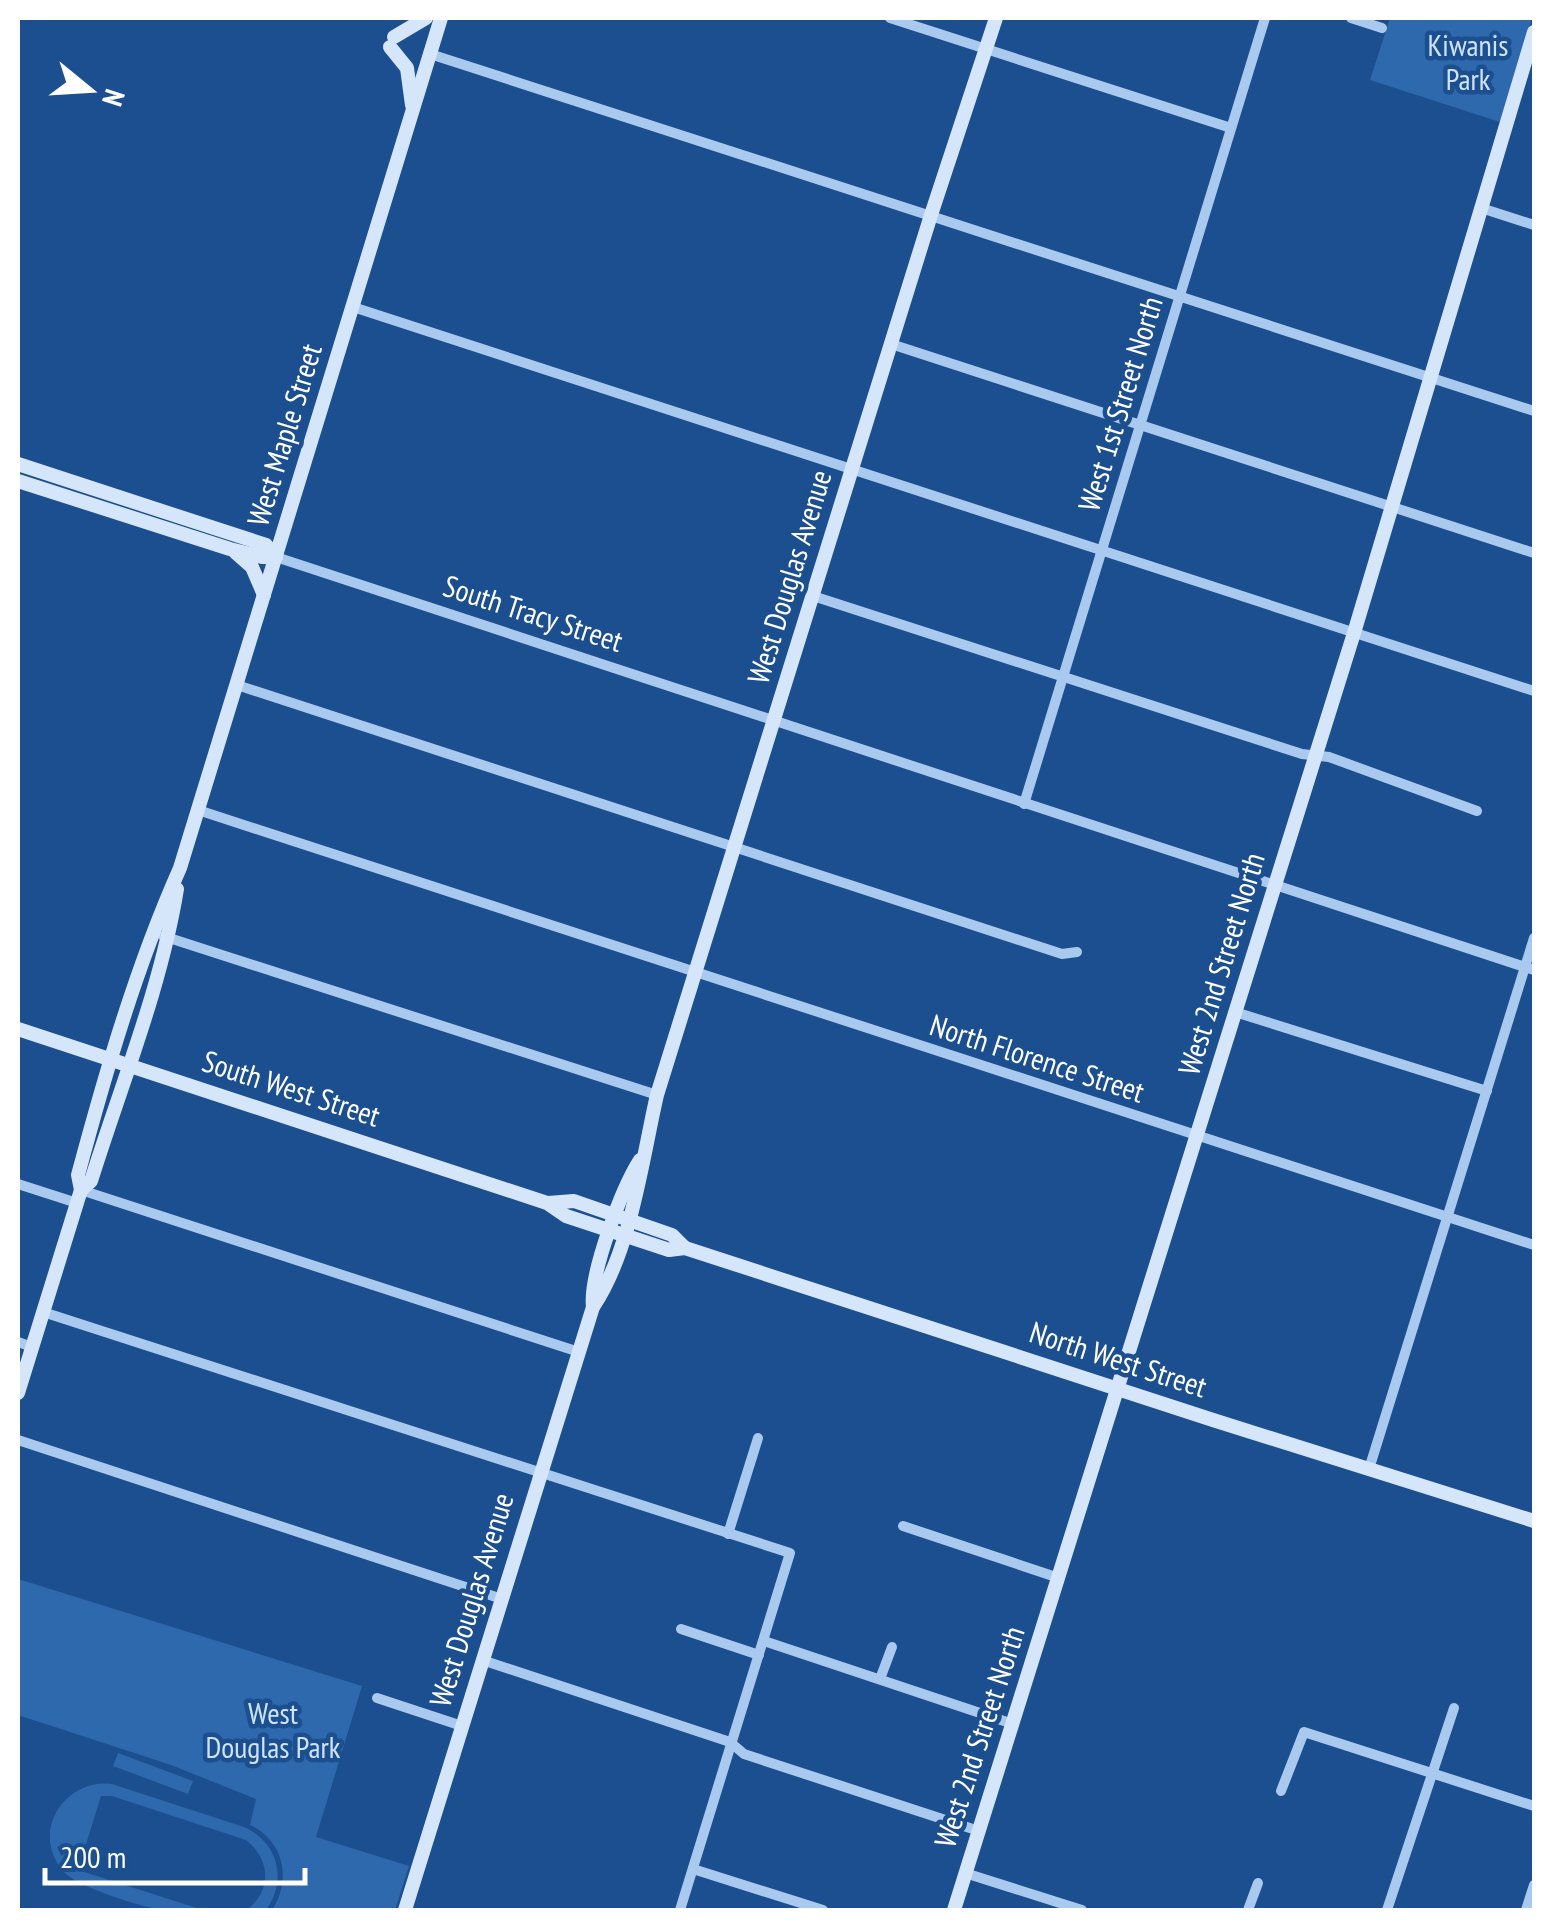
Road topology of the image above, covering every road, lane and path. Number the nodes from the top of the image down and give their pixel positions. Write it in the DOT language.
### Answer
graph roads {
  1 [pos="426,18"];
  2 [pos="441,18"];
  3 [pos="890,18"];
  4 [pos="996,18"];
  5 [pos="1265,18"];
  6 [pos="1351,18"];
  7 [pos="1382,28"];
  8 [pos="1533,39"];
  9 [pos="986,49"];
  10 [pos="430,54"];
  11 [pos="413,111"];
  12 [pos="1231,128"];
  13 [pos="1481,208"];
  14 [pos="931,215"];
  15 [pos="1534,225"];
  16 [pos="1180,296"];
  17 [pos="353,307"];
  18 [pos="891,344"];
  19 [pos="1430,378"];
  20 [pos="1534,411"];
  21 [pos="1141,425"];
  22 [pos="18,464"];
  23 [pos="852,470"];
  24 [pos="18,481"];
  25 [pos="1392,508"];
  26 [pos="230,548"];
  27 [pos="1102,552"];
  28 [pos="1534,553"];
  29 [pos="276,557"];
  30 [pos="264,595"];
  31 [pos="813,596"];
  32 [pos="1354,633"];
  33 [pos="1063,678"];
  34 [pos="236,685"];
  35 [pos="1534,691"];
  36 [pos="774,722"];
  37 [pos="1315,756"];
  38 [pos="1024,804"];
  39 [pos="198,810"];
  40 [pos="1477,811"];
  41 [pos="735,847"];
  42 [pos="1275,886"];
  43 [pos="160,935"];
  44 [pos="1534,938"];
  45 [pos="1077,952"];
  46 [pos="1530,968"];
  47 [pos="695,974"];
  48 [pos="131,994"];
  49 [pos="148,1000"];
  50 [pos="1236,1012"];
  51 [pos="18,1029"];
  52 [pos="110,1058"];
  53 [pos="128,1064"];
  54 [pos="1487,1091"];
  55 [pos="658,1095"];
  56 [pos="1196,1138"];
  57 [pos="18,1184"];
  58 [pos="79,1197"];
  59 [pos="1447,1218"];
  60 [pos="619,1225"];
  61 [pos="1534,1246"];
  62 [pos="43,1312"];
  63 [pos="25,1345"];
  64 [pos="578,1352"];
  65 [pos="1118,1389"];
  66 [pos="18,1393"];
  67 [pos="758,1438"];
  68 [pos="18,1440"];
  69 [pos="1369,1469"];
  70 [pos="540,1474"];
  71 [pos="1534,1521"];
  72 [pos="903,1526"];
  73 [pos="728,1534"];
  74 [pos="1059,1578"];
  75 [pos="502,1599"];
  76 [pos="681,1629"];
  77 [pos="764,1640"];
  78 [pos="892,1646"];
  79 [pos="760,1655"];
  80 [pos="482,1660"];
  81 [pos="880,1680"];
  82 [pos="377,1698"];
  83 [pos="1454,1708"];
  84 [pos="1013,1724"];
  85 [pos="462,1726"];
  86 [pos="732,1745"];
  87 [pos="1431,1774"];
  88 [pos="1280,1791"];
  89 [pos="1534,1806"];
  90 [pos="979,1831"];
  91 [pos="693,1869"];
  92 [pos="966,1873"];
  93 [pos="1258,1883"];
  94 [pos="1534,1885"];
  95 [pos="404,1910"];
  96 [pos="680,1910"];
  97 [pos="823,1910"];
  98 [pos="954,1910"];
  99 [pos="1082,1910"];
  100 [pos="1248,1910"];
  101 [pos="1387,1910"];
  102 [pos="1526,1910"];
  1 -- 11 [label="street"];
  2 -- 10 [label="street, West Maple Street"];
  3 -- 9 [label="street"];
  4 -- 9 [label="street, West Douglas Avenue"];
  5 -- 12 [label="street, West 1st Street North"];
  6 -- 7 [label="street"];
  8 -- 13 [label="street, West 2nd Street North"];
  9 -- 12 [label="street"];
  9 -- 14 [label="street, West Douglas Avenue"];
  10 -- 11 [label="street, West Maple Street"];
  10 -- 14 [label="street"];
  11 -- 17 [label="street, West Maple Street"];
  12 -- 16 [label="street, West 1st Street North"];
  13 -- 15 [label="street"];
  13 -- 19 [label="street, West 2nd Street North"];
  14 -- 16 [label="street"];
  14 -- 18 [label="street, West Douglas Avenue"];
  16 -- 19 [label="street"];
  16 -- 21 [label="street, West 1st Street North"];
  17 -- 23 [label="street"];
  17 -- 29 [label="street, West Maple Street"];
  18 -- 21 [label="street"];
  18 -- 23 [label="street, West Douglas Avenue"];
  19 -- 20 [label="street"];
  19 -- 25 [label="street, West 2nd Street North"];
  21 -- 25 [label="street"];
  21 -- 27 [label="street, West 1st Street North"];
  22 -- 29 [label="street, South Tracy Street"];
  23 -- 27 [label="street"];
  23 -- 31 [label="street, West Douglas Avenue"];
  24 -- 26 [label="street, South Tracy Street"];
  25 -- 28 [label="street"];
  25 -- 32 [label="street, West 2nd Street North"];
  26 -- 29 [label="street, South Tracy Street"];
  26 -- 30 [label="street"];
  27 -- 32 [label="street"];
  27 -- 33 [label="street, West 1st Street North"];
  29 -- 30 [label="street, West Maple Street"];
  29 -- 36 [label="street, South Tracy Street"];
  30 -- 34 [label="street, West Maple Street"];
  31 -- 33 [label="street"];
  31 -- 36 [label="street, West Douglas Avenue"];
  32 -- 35 [label="street"];
  32 -- 37 [label="street, West 2nd Street North"];
  33 -- 37 [label="street"];
  33 -- 38 [label="street, West 1st Street North"];
  34 -- 39 [label="street, West Maple Street"];
  34 -- 41 [label="street"];
  36 -- 38 [label="street, South Tracy Street"];
  36 -- 41 [label="street, West Douglas Avenue"];
  37 -- 40 [label="street"];
  37 -- 42 [label="street, West 2nd Street North"];
  38 -- 42 [label="street, South Tracy Street"];
  39 -- 43 [label="street, West Maple Street"];
  39 -- 47 [label="street, North Florence Street"];
  41 -- 45 [label="street"];
  41 -- 47 [label="street, West Douglas Avenue"];
  42 -- 46 [label="street, South Tracy Street"];
  42 -- 50 [label="street, West 2nd Street North"];
  43 -- 48 [label="street, West Maple Street"];
  43 -- 49 [label="street, West Maple Street"];
  43 -- 55 [label="street"];
  44 -- 46 [label="street"];
  46 -- 54 [label="street"];
  47 -- 55 [label="street, West Douglas Avenue"];
  47 -- 56 [label="street, North Florence Street"];
  48 -- 49 [label="street"];
  48 -- 52 [label="street, West Maple Street"];
  49 -- 53 [label="street, West Maple Street"];
  50 -- 54 [label="street"];
  50 -- 56 [label="street, West 2nd Street North"];
  51 -- 52 [label="street, South West Street"];
  52 -- 53 [label="street, South West Street"];
  52 -- 58 [label="street, West Maple Street"];
  53 -- 58 [label="street, West Maple Street"];
  53 -- 60 [label="street, South West Street"];
  54 -- 59 [label="street"];
  55 -- 60 [label="street, West Douglas Avenue"];
  56 -- 59 [label="street, North Florence Street"];
  56 -- 65 [label="street, West 2nd Street North"];
  57 -- 58 [label="street"];
  58 -- 62 [label="street, West Maple Street"];
  58 -- 64 [label="street"];
  59 -- 61 [label="street, North Florence Street"];
  59 -- 69 [label="street"];
  60 -- 64 [label="street, West Douglas Avenue"];
  60 -- 65 [label="street, North West Street"];
  62 -- 63 [label="street, West Maple Street"];
  62 -- 70 [label="street"];
  63 -- 66 [label="street, West Maple Street"];
  64 -- 70 [label="street, West Douglas Avenue"];
  65 -- 69 [label="street, North West Street"];
  65 -- 74 [label="street, West 2nd Street North"];
  67 -- 73 [label="street"];
  68 -- 75 [label="street"];
  69 -- 71 [label="street, North West Street"];
  70 -- 73 [label="street"];
  70 -- 75 [label="street, West Douglas Avenue"];
  72 -- 74 [label="street"];
  73 -- 77 [label="street"];
  74 -- 84 [label="street, West 2nd Street North"];
  75 -- 80 [label="street, West Douglas Avenue"];
  76 -- 79 [label="street"];
  77 -- 79 [label="street"];
  77 -- 81 [label="street"];
  78 -- 81 [label="street"];
  79 -- 86 [label="street"];
  80 -- 85 [label="street, West Douglas Avenue"];
  80 -- 86 [label="street"];
  81 -- 84 [label="street"];
  82 -- 85 [label="street"];
  83 -- 87 [label="street"];
  84 -- 90 [label="street, West 2nd Street North"];
  85 -- 95 [label="street, West Douglas Avenue"];
  86 -- 90 [label="street"];
  86 -- 91 [label="street"];
  87 -- 88 [label="street"];
  87 -- 89 [label="street"];
  87 -- 101 [label="street"];
  90 -- 92 [label="street, West 2nd Street North"];
  91 -- 96 [label="street"];
  91 -- 97 [label="street"];
  92 -- 98 [label="street, West 2nd Street North"];
  92 -- 99 [label="street"];
  93 -- 100 [label="street"];
  94 -- 102 [label="street"];
}
